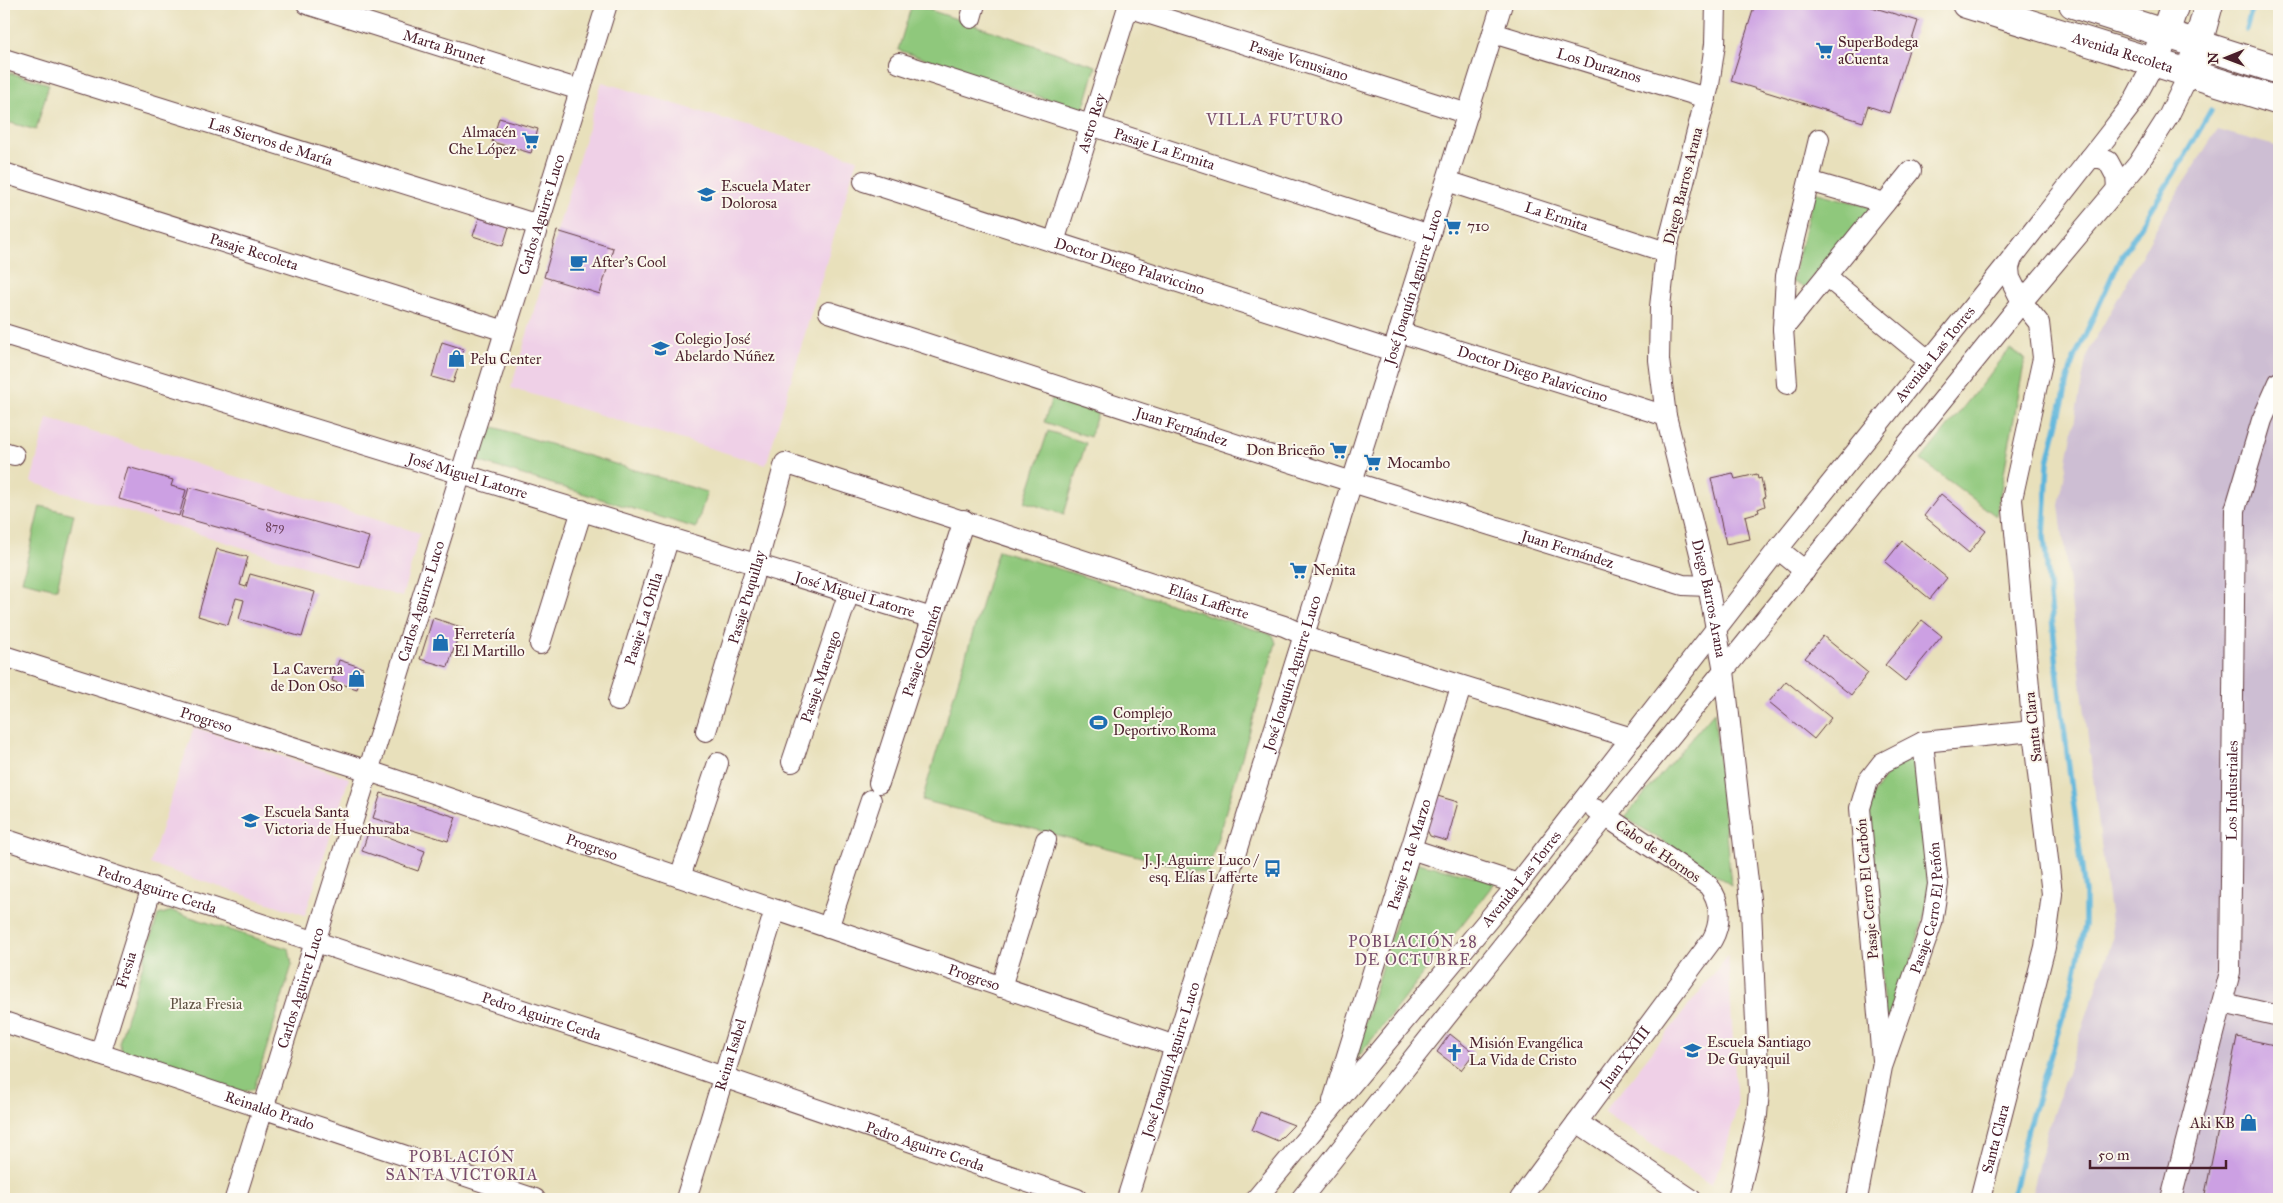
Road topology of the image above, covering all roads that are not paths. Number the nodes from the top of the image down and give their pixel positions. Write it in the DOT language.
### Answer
graph roads {
  1 [pos="307,4"];
  2 [pos="607,4"];
  3 [pos="1502,4"];
  4 [pos="1716,4"];
  5 [pos="1966,4"];
  6 [pos="2073,4"];
  7 [pos="2175,4"];
  8 [pos="2209,4"];
  9 [pos="1129,5"];
  10 [pos="1493,33"];
  11 [pos="2166,34"];
  12 [pos="2199,45"];
  13 [pos="4,59"];
  14 [pos="899,63"];
  15 [pos="2154,63"];
  16 [pos="2279,70"];
  17 [pos="2189,74"];
  18 [pos="580,90"];
  19 [pos="1706,98"];
  20 [pos="2279,101"];
  21 [pos="1468,114"];
  22 [pos="1091,125"];
  23 [pos="1819,140"];
  24 [pos="2090,158"];
  25 [pos="1911,171"];
  26 [pos="4,173"];
  27 [pos="864,181"];
  28 [pos="1447,181"];
  29 [pos="1809,181"];
  30 [pos="2117,188"];
  31 [pos="1885,203"];
  32 [pos="538,225"];
  33 [pos="1430,235"];
  34 [pos="1054,242"];
  35 [pos="1666,252"];
  36 [pos="2012,258"];
  37 [pos="1826,276"];
  38 [pos="2022,302"];
  39 [pos="829,312"];
  40 [pos="1782,330"];
  41 [pos="505,331"];
  42 [pos="1399,332"];
  43 [pos="4,334"];
  44 [pos="1393,351"];
  45 [pos="1929,361"];
  46 [pos="2279,382"];
  47 [pos="1786,384"];
  48 [pos="1666,416"];
  49 [pos="2271,422"];
  50 [pos="785,463"];
  51 [pos="461,473"];
  52 [pos="1352,482"];
  53 [pos="582,510"];
  54 [pos="964,520"];
  55 [pos="669,537"];
  56 [pos="1778,549"];
  57 [pos="758,564"];
  58 [pos="1805,571"];
  59 [pos="1708,586"];
  60 [pos="849,592"];
  61 [pos="932,618"];
  62 [pos="1716,628"];
  63 [pos="1304,635"];
  64 [pos="540,644"];
  65 [pos="4,656"];
  66 [pos="1724,672"];
  67 [pos="1461,687"];
  68 [pos="618,701"];
  69 [pos="706,731"];
  70 [pos="2033,731"];
  71 [pos="1632,738"];
  72 [pos="1923,742"];
  73 [pos="792,762"];
  74 [pos="718,763"];
  75 [pos="369,771"];
  76 [pos="1583,800"];
  77 [pos="1606,816"];
  78 [pos="4,839"];
  79 [pos="1046,840"];
  80 [pos="1411,849"];
  81 [pos="680,877"];
  82 [pos="1518,884"];
  83 [pos="152,887"];
  84 [pos="775,910"];
  85 [pos="1718,912"];
  86 [pos="828,928"];
  87 [pos="316,941"];
  88 [pos="1001,987"];
  89 [pos="2223,1003"];
  90 [pos="2279,1016"];
  91 [pos="4,1022"];
  92 [pos="1175,1046"];
  93 [pos="100,1054"];
  94 [pos="1882,1067"];
  95 [pos="724,1076"];
  96 [pos="263,1109"];
  97 [pos="1330,1110"];
  98 [pos="1577,1122"];
  99 [pos="235,1199"];
  100 [pos="535,1199"];
  101 [pos="686,1199"];
  102 [pos="1077,1199"];
  103 [pos="1127,1199"];
  104 [pos="1256,1199"];
  105 [pos="1301,1199"];
  106 [pos="1520,1199"];
  107 [pos="1692,1199"];
  108 [pos="1738,1199"];
  109 [pos="1857,1199"];
  110 [pos="1980,1199"];
  111 [pos="2171,1199"];
  1 -- 18 [label="street, Marta Brunet"];
  2 -- 18 [label="street, Carlos Aguirre Luco"];
  3 -- 10 [label="street, José Joaquín Aguirre Luco"];
  4 -- 19 [label="street, Diego Barros Arana"];
  5 -- 15 [label="main road, Avenida Recoleta"];
  6 -- 11 [label="main road"];
  7 -- 11 [label="main road, Avenida Las Torres"];
  8 -- 12 [label="main road, Avenida Las Torres"];
  9 -- 21 [label="street, Pasaje Venusiano"];
  9 -- 22 [label="street, Astro Rey"];
  10 -- 19 [label="street, Los Duraznos"];
  10 -- 21 [label="street, José Joaquín Aguirre Luco"];
  11 -- 12 [label="main road"];
  11 -- 15 [label="main road, Avenida Las Torres"];
  12 -- 16 [label="main road"];
  12 -- 17 [label="main road, Avenida Las Torres"];
  13 -- 32 [label="street, Las Siervos de María"];
  14 -- 22 [label="street, Pasaje La Ermita"];
  15 -- 17 [label="main road, Avenida Recoleta"];
  15 -- 24 [label="street, Avenida Las Torres"];
  17 -- 20 [label="main road, Avenida Recoleta"];
  17 -- 30 [label="street, Avenida Las Torres"];
  18 -- 32 [label="street, Carlos Aguirre Luco"];
  19 -- 35 [label="street, Diego Barros Arana"];
  21 -- 28 [label="street, José Joaquín Aguirre Luco"];
  22 -- 33 [label="street, Pasaje La Ermita"];
  22 -- 34 [label="street, Astro Rey"];
  23 -- 29 [label="street"];
  24 -- 30 [label="street"];
  24 -- 36 [label="street, Avenida Las Torres"];
  25 -- 31 [label="street"];
  26 -- 41 [label="street, Pasaje Recoleta"];
  27 -- 34 [label="street, Doctor Diego Palaviccino"];
  28 -- 33 [label="street, José Joaquín Aguirre Luco"];
  28 -- 35 [label="street, La Ermita"];
  29 -- 31 [label="street"];
  29 -- 40 [label="street"];
  30 -- 38 [label="street, Avenida Las Torres"];
  31 -- 37 [label="street"];
  32 -- 41 [label="street, Carlos Aguirre Luco"];
  33 -- 42 [label="street, José Joaquín Aguirre Luco"];
  34 -- 44 [label="street, Doctor Diego Palaviccino"];
  35 -- 48 [label="street, Diego Barros Arana"];
  36 -- 38 [label="street, Santa Clara"];
  36 -- 45 [label="street, Avenida Las Torres"];
  37 -- 40 [label="street"];
  37 -- 45 [label="street"];
  38 -- 58 [label="street, Avenida Las Torres"];
  38 -- 70 [label="street, Santa Clara"];
  39 -- 52 [label="street, Juan Fernández"];
  40 -- 47 [label="street"];
  41 -- 51 [label="street, Carlos Aguirre Luco"];
  42 -- 44 [label="street, José Joaquín Aguirre Luco"];
  42 -- 48 [label="street, Doctor Diego Palaviccino"];
  43 -- 51 [label="street, José Miguel Latorre"];
  44 -- 52 [label="street, José Joaquín Aguirre Luco"];
  45 -- 56 [label="street, Avenida Las Torres"];
  46 -- 49 [label="street, Los Industriales"];
  48 -- 59 [label="street, Diego Barros Arana"];
  49 -- 89 [label="street, Los Industriales"];
  50 -- 54 [label="street, Elías Lafferte"];
  50 -- 57 [label="street, Pasaje Puquillay"];
  51 -- 53 [label="street, José Miguel Latorre"];
  51 -- 75 [label="street, Carlos Aguirre Luco"];
  52 -- 59 [label="street, Juan Fernández"];
  52 -- 63 [label="street, José Joaquín Aguirre Luco"];
  53 -- 55 [label="street, José Miguel Latorre"];
  53 -- 64 [label="street"];
  54 -- 61 [label="street, Pasaje Quelmén"];
  54 -- 63 [label="street, Elías Lafferte"];
  55 -- 57 [label="street, José Miguel Latorre"];
  55 -- 68 [label="street, Pasaje La Orilla"];
  56 -- 58 [label="street"];
  56 -- 62 [label="street, Avenida Las Torres"];
  57 -- 60 [label="street, José Miguel Latorre"];
  57 -- 69 [label="street, Pasaje Puquillay"];
  58 -- 66 [label="street, Avenida Las Torres"];
  59 -- 62 [label="street, Diego Barros Arana"];
  60 -- 61 [label="street, José Miguel Latorre"];
  60 -- 73 [label="street, Pasaje Marengo"];
  61 -- 86 [label="street, Pasaje Quelmén"];
  62 -- 66 [label="street, Diego Barros Arana"];
  62 -- 71 [label="street, Avenida Las Torres"];
  63 -- 67 [label="street, Elías Lafferte"];
  63 -- 92 [label="street, José Joaquín Aguirre Luco"];
  65 -- 75 [label="street, Progreso"];
  66 -- 77 [label="street, Avenida Las Torres"];
  66 -- 108 [label="street, Diego Barros Arana"];
  67 -- 71 [label="street, Elías Lafferte"];
  67 -- 80 [label="street, Pasaje 12 de Marzo"];
  70 -- 72 [label="street"];
  70 -- 110 [label="street, Santa Clara"];
  71 -- 76 [label="street, Avenida Las Torres"];
  72 -- 94 [label="street, Pasaje Cerro El Peñón"];
  72 -- 94 [label="street, Pasaje Cerro El Carbón"];
  74 -- 81 [label="street"];
  75 -- 81 [label="street, Progreso"];
  75 -- 87 [label="street, Carlos Aguirre Luco"];
  76 -- 77 [label="street, Cabo de Hornos"];
  76 -- 82 [label="street, Avenida Las Torres"];
  77 -- 85 [label="street, Cabo de Hornos"];
  77 -- 105 [label="street, Avenida Las Torres"];
  78 -- 83 [label="street, Pedro Aguirre Cerda"];
  79 -- 88 [label="street"];
  80 -- 82 [label="street"];
  80 -- 97 [label="street, Pasaje 12 de Marzo"];
  81 -- 84 [label="street, Progreso"];
  82 -- 97 [label="street, Avenida Las Torres"];
  83 -- 87 [label="street, Pedro Aguirre Cerda"];
  83 -- 93 [label="street, Fresia"];
  84 -- 86 [label="street, Progreso"];
  84 -- 95 [label="street, Reina Isabel"];
  85 -- 98 [label="street, Juan XXIII"];
  86 -- 88 [label="street, Progreso"];
  87 -- 95 [label="street, Pedro Aguirre Cerda"];
  87 -- 96 [label="street, Carlos Aguirre Luco"];
  88 -- 92 [label="street, Progreso"];
  89 -- 90 [label="street"];
  89 -- 111 [label="street, Los Industriales"];
  91 -- 93 [label="street, Reinaldo Prado"];
  92 -- 103 [label="street, José Joaquín Aguirre Luco"];
  93 -- 96 [label="street, Reinaldo Prado"];
  94 -- 109 [label="street"];
  95 -- 101 [label="street, Reina Isabel"];
  95 -- 102 [label="street, Pedro Aguirre Cerda"];
  96 -- 99 [label="street, Carlos Aguirre Luco"];
  96 -- 100 [label="street, Reinaldo Prado"];
  97 -- 104 [label="street, Avenida Las Torres"];
  98 -- 106 [label="street, Juan XXIII"];
  98 -- 107 [label="street"];
}
